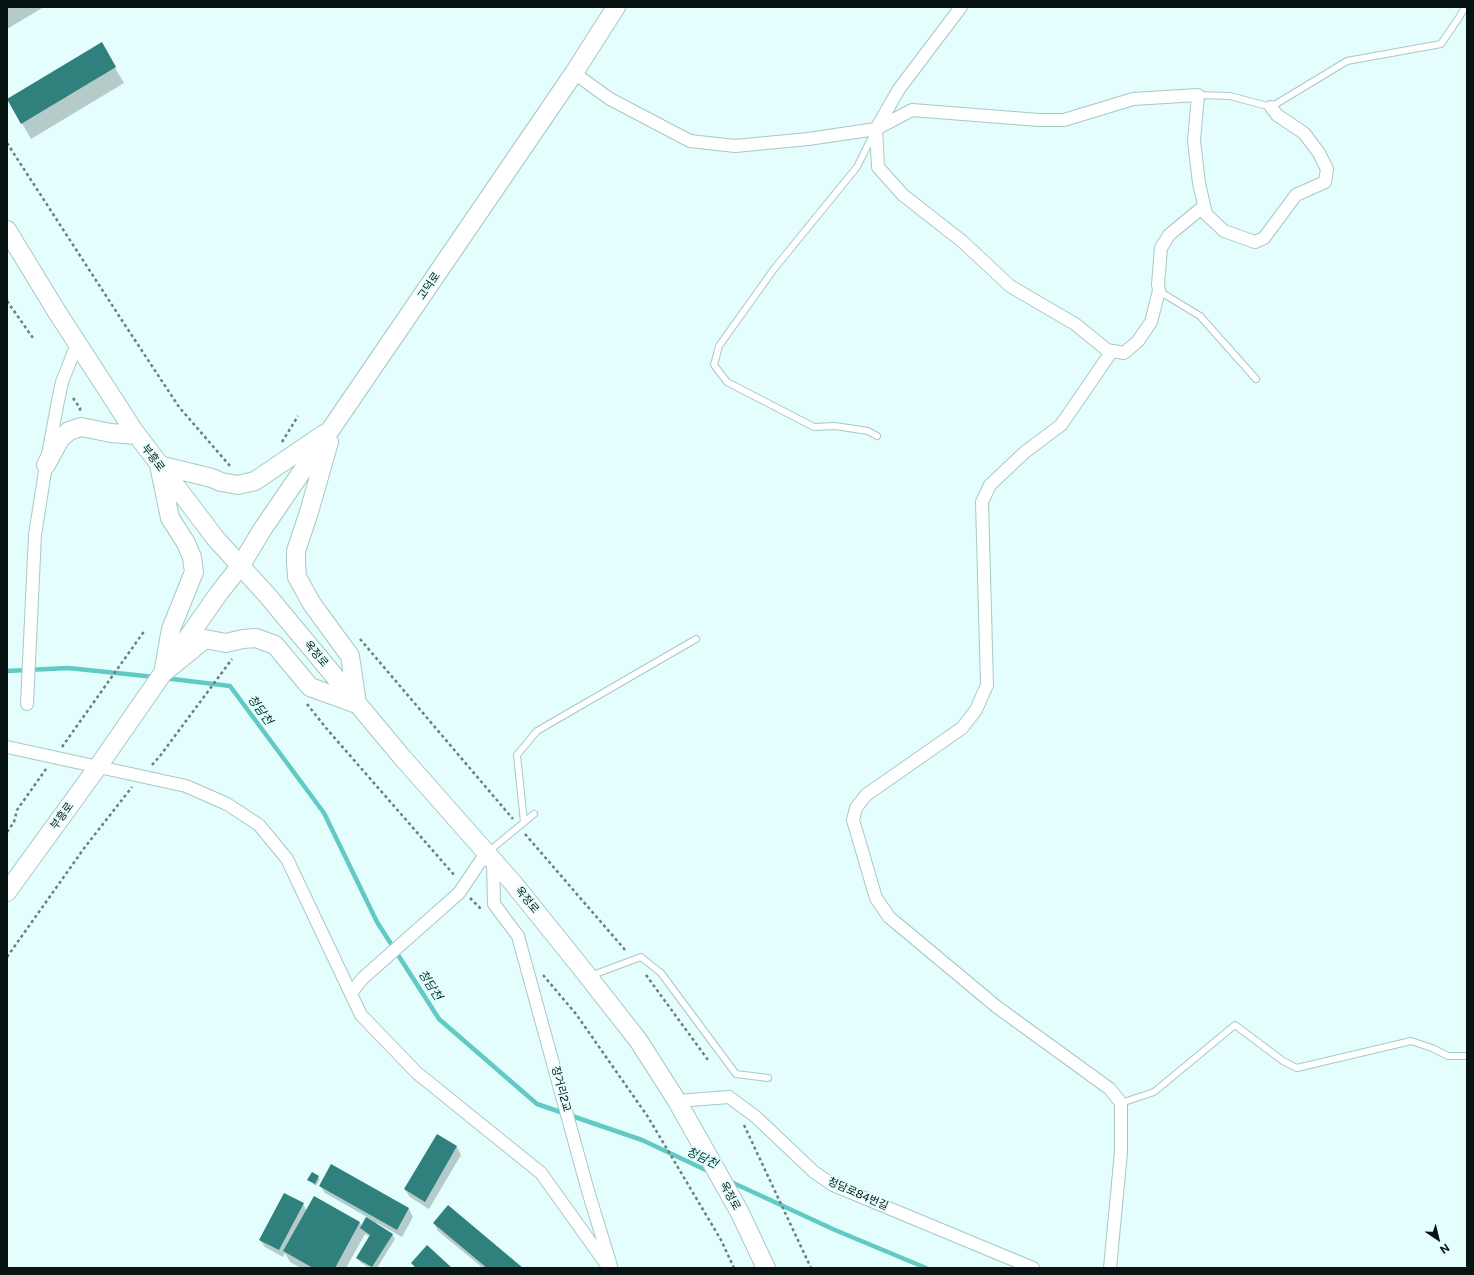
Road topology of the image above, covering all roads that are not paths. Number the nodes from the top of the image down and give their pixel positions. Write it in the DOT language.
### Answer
graph roads {
  1 [pos="616,7"];
  2 [pos="961,7"];
  3 [pos="1465,7"];
  4 [pos="574,73"];
  5 [pos="1198,94"];
  6 [pos="1271,107"];
  7 [pos="876,129"];
  8 [pos="1204,206"];
  9 [pos="7,230"];
  10 [pos="1160,291"];
  11 [pos="77,344"];
  12 [pos="1112,351"];
  13 [pos="1256,378"];
  14 [pos="333,428"];
  15 [pos="136,435"];
  16 [pos="877,436"];
  17 [pos="46,465"];
  18 [pos="159,465"];
  19 [pos="240,565"];
  20 [pos="696,639"];
  21 [pos="163,673"];
  22 [pos="27,704"];
  23 [pos="357,704"];
  24 [pos="7,747"];
  25 [pos="97,768"];
  26 [pos="534,814"];
  27 [pos="522,824"];
  28 [pos="490,857"];
  29 [pos="7,892"];
  30 [pos="588,977"];
  31 [pos="351,993"];
  32 [pos="1467,1056"];
  33 [pos="768,1078"];
  34 [pos="677,1101"];
  35 [pos="1121,1103"];
  36 [pos="610,1268"];
  37 [pos="766,1268"];
  38 [pos="1033,1268"];
  39 [pos="1110,1268"];
  1 -- 4 [label="main road, 고덕로"];
  2 -- 7 [label="street"];
  3 -- 6 [label="lane"];
  4 -- 7 [label="street"];
  4 -- 14 [label="main road, 고덕로"];
  5 -- 6 [label="lane"];
  5 -- 7 [label="street"];
  5 -- 8 [label="street"];
  6 -- 8 [label="street"];
  7 -- 12 [label="street"];
  7 -- 16 [label="lane"];
  8 -- 10 [label="street"];
  9 -- 11 [label="main road, 부흥로"];
  10 -- 12 [label="street"];
  10 -- 13 [label="lane"];
  11 -- 15 [label="main road, 부흥로"];
  11 -- 17 [label="street"];
  12 -- 35 [label="street"];
  14 -- 18 [label="main road"];
  14 -- 19 [label="main road, 고덕로"];
  14 -- 23 [label="main road"];
  15 -- 17 [label="main road"];
  15 -- 18 [label="main road, 부흥로"];
  17 -- 22 [label="street"];
  18 -- 19 [label="main road, 부흥로"];
  18 -- 21 [label="main road"];
  19 -- 21 [label="main road"];
  19 -- 23 [label="main road, 옥정로"];
  20 -- 27 [label="lane"];
  21 -- 23 [label="main road"];
  21 -- 25 [label="main road, 부흥로"];
  23 -- 28 [label="main road, 옥정로"];
  24 -- 25 [label="street"];
  25 -- 29 [label="main road, 부흥로"];
  25 -- 31 [label="street"];
  26 -- 27 [label="lane"];
  27 -- 28 [label="lane"];
  28 -- 30 [label="main road, 옥정로"];
  28 -- 31 [label="street"];
  28 -- 36 [label="street, 장거리2교"];
  30 -- 33 [label="lane"];
  30 -- 34 [label="main road, 옥정로"];
  31 -- 36 [label="street"];
  32 -- 35 [label="lane"];
  34 -- 37 [label="main road, 옥정로"];
  34 -- 38 [label="street, 청담로84번길"];
  35 -- 39 [label="street"];
}
